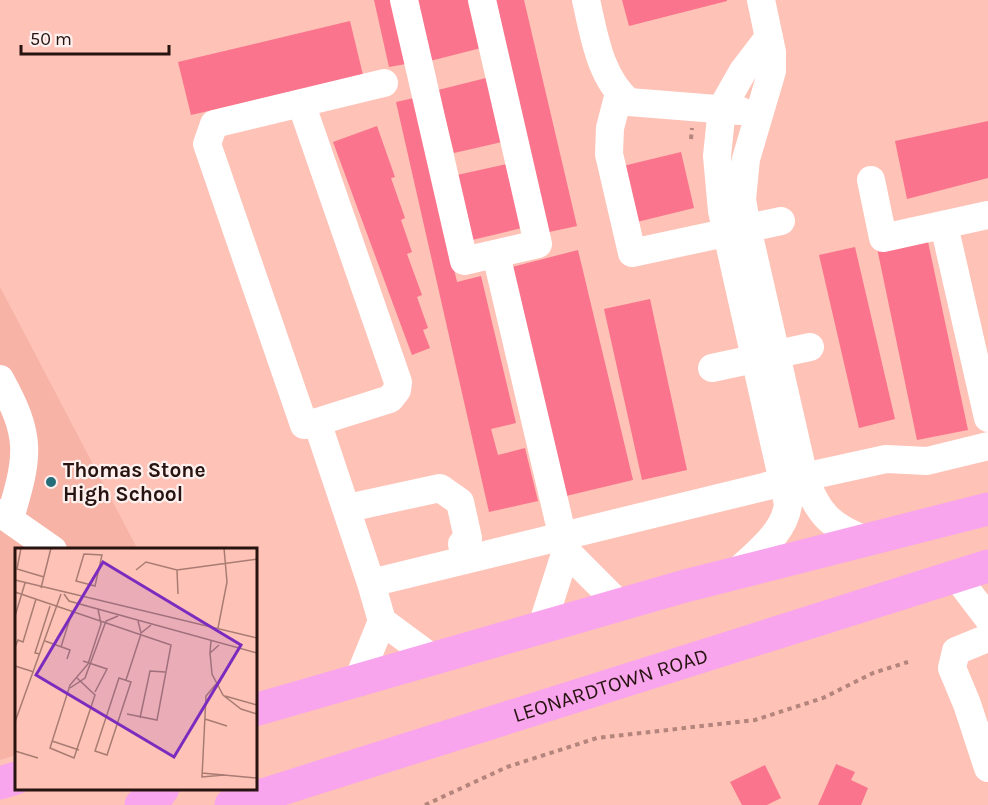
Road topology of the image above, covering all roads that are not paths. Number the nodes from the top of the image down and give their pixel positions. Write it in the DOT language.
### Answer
graph roads {
  1 [pos="404,0"];
  2 [pos="482,0"];
  3 [pos="586,0"];
  4 [pos="761,0"];
  5 [pos="769,37"];
  6 [pos="384,83"];
  7 [pos="618,93"];
  8 [pos="301,103"];
  9 [pos="722,108"];
  10 [pos="759,114"];
  11 [pos="871,180"];
  12 [pos="988,215"];
  13 [pos="781,221"];
  14 [pos="944,225"];
  15 [pos="737,231"];
  16 [pos="496,254"];
  17 [pos="810,347"];
  18 [pos="766,357"];
  19 [pos="712,368"];
  20 [pos="0,379"];
  21 [pos="988,418"];
  22 [pos="317,422"];
  23 [pos="988,446"];
  24 [pos="793,479"];
  25 [pos="348,508"];
  26 [pos="988,509"];
  27 [pos="5,515"];
  28 [pos="866,540"];
  29 [pos="564,543"];
  30 [pos="50,548"];
  31 [pos="464,552"];
  32 [pos="988,566"];
  33 [pos="736,573"];
  34 [pos="956,576"];
  35 [pos="371,583"];
  36 [pos="619,604"];
  37 [pos="988,618"];
  38 [pos="382,621"];
  39 [pos="542,626"];
  40 [pos="988,638"];
  41 [pos="432,658"];
  42 [pos="347,683"];
  43 [pos="256,710"];
  44 [pos="256,729"];
  45 [pos="15,765"];
  46 [pos="988,768"];
  47 [pos="0,770"];
  48 [pos="15,778"];
  49 [pos="0,783"];
  50 [pos="162,790"];
  51 [pos="185,790"];
  52 [pos="238,804"];
  53 [pos="141,805"];
  54 [pos="181,805"];
  1 -- 16 [label="lane"];
  2 -- 16 [label="lane"];
  3 -- 7 [label="lane"];
  4 -- 5 [label="lane"];
  5 -- 9 [label="lane"];
  5 -- 10 [label="lane"];
  6 -- 8 [label="lane"];
  7 -- 9 [label="lane"];
  7 -- 15 [label="lane"];
  8 -- 22 [label="lane"];
  8 -- 22 [label="lane"];
  9 -- 10 [label="lane"];
  9 -- 15 [label="lane"];
  10 -- 15 [label="lane"];
  11 -- 14 [label="lane"];
  12 -- 14 [label="lane"];
  13 -- 15 [label="lane"];
  14 -- 21 [label="lane"];
  15 -- 18 [label="lane"];
  16 -- 29 [label="lane"];
  17 -- 18 [label="lane"];
  18 -- 19 [label="lane"];
  18 -- 24 [label="lane"];
  20 -- 27 [label="lane"];
  22 -- 25 [label="lane"];
  23 -- 24 [label="lane"];
  24 -- 28 [label="lane"];
  24 -- 29 [label="lane"];
  24 -- 33 [label="lane"];
  25 -- 31 [label="lane"];
  25 -- 35 [label="lane"];
  26 -- 28 [label="highway"];
  27 -- 30 [label="lane"];
  28 -- 33 [label="highway"];
  29 -- 31 [label="lane"];
  29 -- 36 [label="lane"];
  29 -- 39 [label="lane"];
  31 -- 35 [label="lane"];
  32 -- 34 [label="highway, LEONARDTOWN ROAD"];
  33 -- 36 [label="highway"];
  34 -- 37 [label="lane"];
  34 -- 52 [label="highway, LEONARDTOWN ROAD"];
  35 -- 38 [label="lane"];
  36 -- 39 [label="highway"];
  38 -- 41 [label="lane"];
  38 -- 42 [label="lane"];
  39 -- 41 [label="highway"];
  40 -- 46 [label="lane"];
  41 -- 42 [label="highway"];
  42 -- 43 [label="highway"];
  42 -- 44 [label="highway"];
  45 -- 47 [label="lane"];
  48 -- 49 [label="highway"];
  50 -- 53 [label="highway"];
  51 -- 54 [label="highway"];
}
